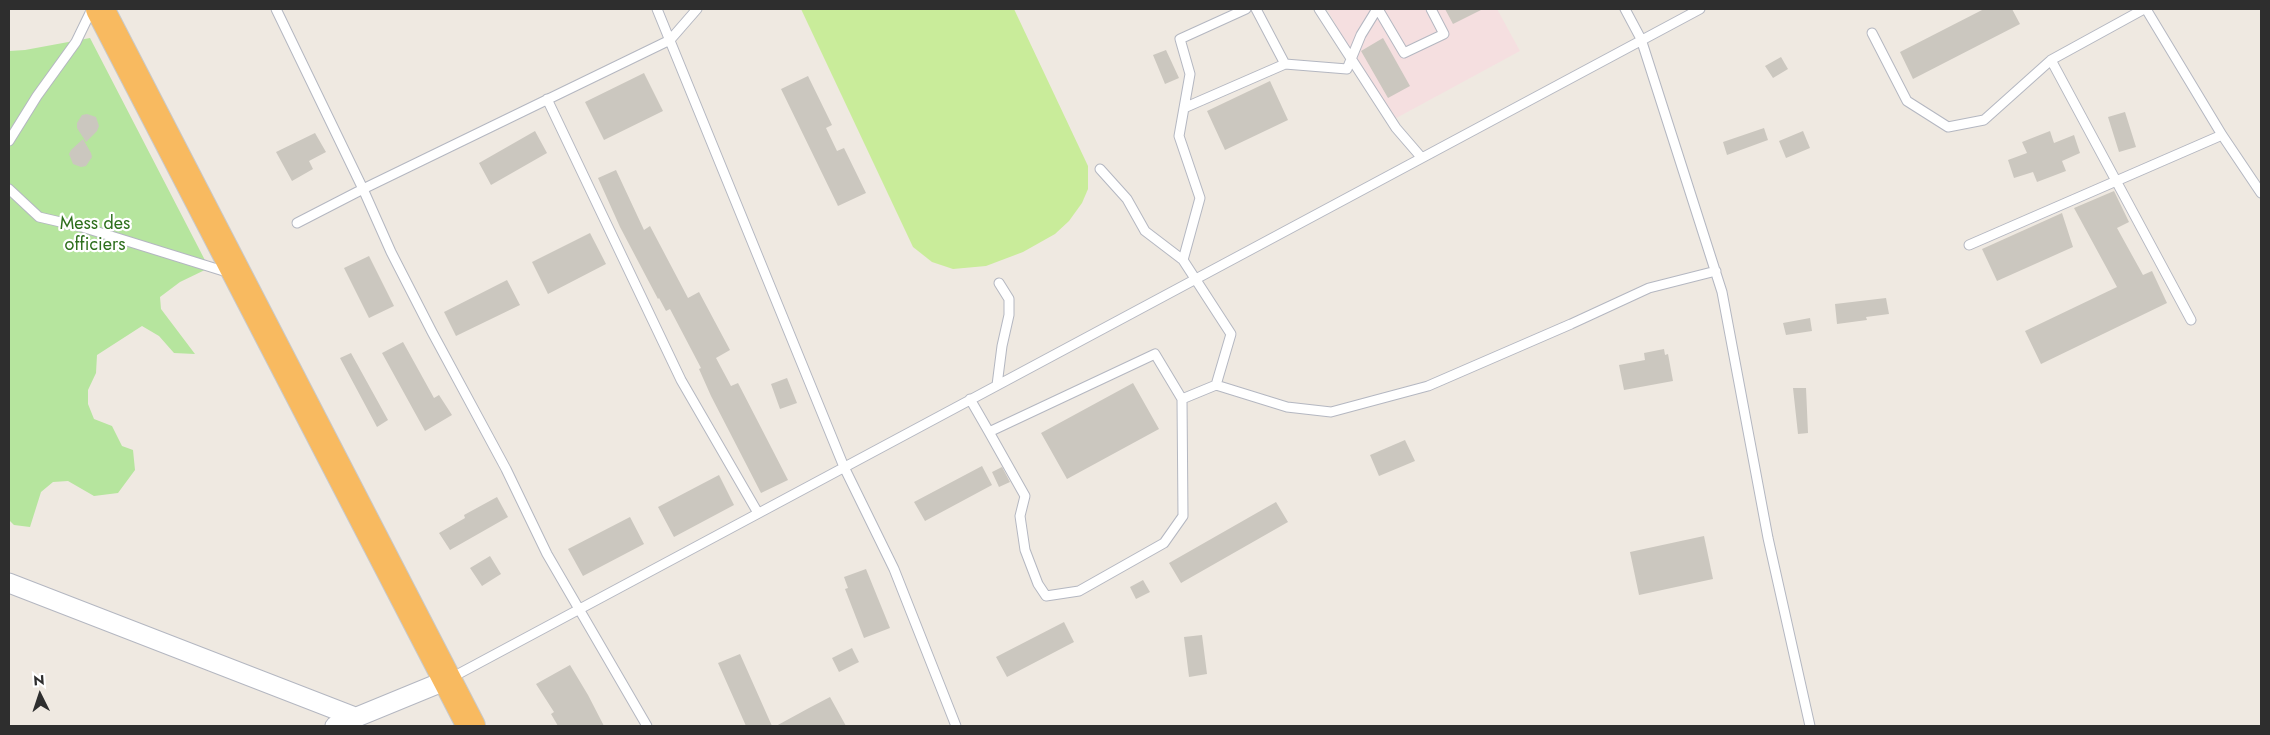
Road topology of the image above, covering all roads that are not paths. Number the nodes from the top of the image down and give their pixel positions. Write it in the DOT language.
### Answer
graph roads {
  1 [pos="92,9"];
  2 [pos="100,9"];
  3 [pos="276,9"];
  4 [pos="656,9"];
  5 [pos="697,9"];
  6 [pos="1246,9"];
  7 [pos="1256,9"];
  8 [pos="1319,9"];
  9 [pos="1378,9"];
  10 [pos="1431,9"];
  11 [pos="1625,9"];
  12 [pos="1700,9"];
  13 [pos="2145,9"];
  14 [pos="1872,33"];
  15 [pos="1641,39"];
  16 [pos="670,40"];
  17 [pos="1351,60"];
  18 [pos="2051,60"];
  19 [pos="1285,64"];
  20 [pos="547,99"];
  21 [pos="1184,108"];
  22 [pos="2222,135"];
  23 [pos="9,141"];
  24 [pos="1421,157"];
  25 [pos="1100,169"];
  26 [pos="2117,181"];
  27 [pos="9,189"];
  28 [pos="363,189"];
  29 [pos="2261,193"];
  30 [pos="298,223"];
  31 [pos="1970,245"];
  32 [pos="1183,260"];
  33 [pos="1716,271"];
  34 [pos="238,276"];
  35 [pos="1195,278"];
  36 [pos="999,283"];
  37 [pos="2191,320"];
  38 [pos="997,385"];
  39 [pos="1216,385"];
  40 [pos="970,399"];
  41 [pos="1182,399"];
  42 [pos="989,432"];
  43 [pos="844,467"];
  44 [pos="758,513"];
  45 [pos="9,583"];
  46 [pos="580,609"];
  47 [pos="447,680"];
  48 [pos="354,717"];
  49 [pos="335,726"];
  50 [pos="471,726"];
  51 [pos="647,726"];
  52 [pos="956,726"];
  53 [pos="1810,726"];
  1 -- 23 [label="lane"];
  2 -- 34 [label="highway"];
  3 -- 28 [label="lane"];
  4 -- 16 [label="lane"];
  5 -- 16 [label="lane"];
  6 -- 21 [label="lane"];
  7 -- 19 [label="lane"];
  8 -- 17 [label="lane"];
  9 -- 10 [label="lane"];
  9 -- 17 [label="lane"];
  11 -- 15 [label="lane"];
  12 -- 15 [label="lane"];
  13 -- 18 [label="lane"];
  13 -- 22 [label="lane"];
  14 -- 18 [label="lane"];
  15 -- 24 [label="lane"];
  15 -- 33 [label="lane"];
  16 -- 20 [label="lane"];
  16 -- 43 [label="lane"];
  17 -- 19 [label="lane"];
  17 -- 24 [label="lane"];
  18 -- 26 [label="lane"];
  19 -- 21 [label="lane"];
  20 -- 28 [label="lane"];
  20 -- 44 [label="lane"];
  21 -- 32 [label="lane"];
  22 -- 26 [label="lane"];
  22 -- 29 [label="lane"];
  24 -- 35 [label="lane"];
  25 -- 32 [label="lane"];
  26 -- 31 [label="lane"];
  26 -- 37 [label="lane"];
  27 -- 34 [label="lane"];
  28 -- 30 [label="lane"];
  28 -- 46 [label="lane"];
  32 -- 35 [label="lane"];
  33 -- 39 [label="lane"];
  33 -- 53 [label="lane"];
  34 -- 47 [label="highway"];
  35 -- 38 [label="lane"];
  35 -- 39 [label="lane"];
  36 -- 38 [label="lane"];
  38 -- 40 [label="lane"];
  39 -- 41 [label="lane"];
  40 -- 42 [label="lane"];
  40 -- 43 [label="lane"];
  41 -- 42 [label="lane"];
  41 -- 42 [label="lane"];
  43 -- 44 [label="lane"];
  43 -- 52 [label="lane"];
  44 -- 46 [label="lane"];
  45 -- 48 [label="street"];
  46 -- 47 [label="lane"];
  46 -- 51 [label="lane"];
  47 -- 48 [label="street"];
  47 -- 50 [label="highway"];
  48 -- 49 [label="street"];
}
